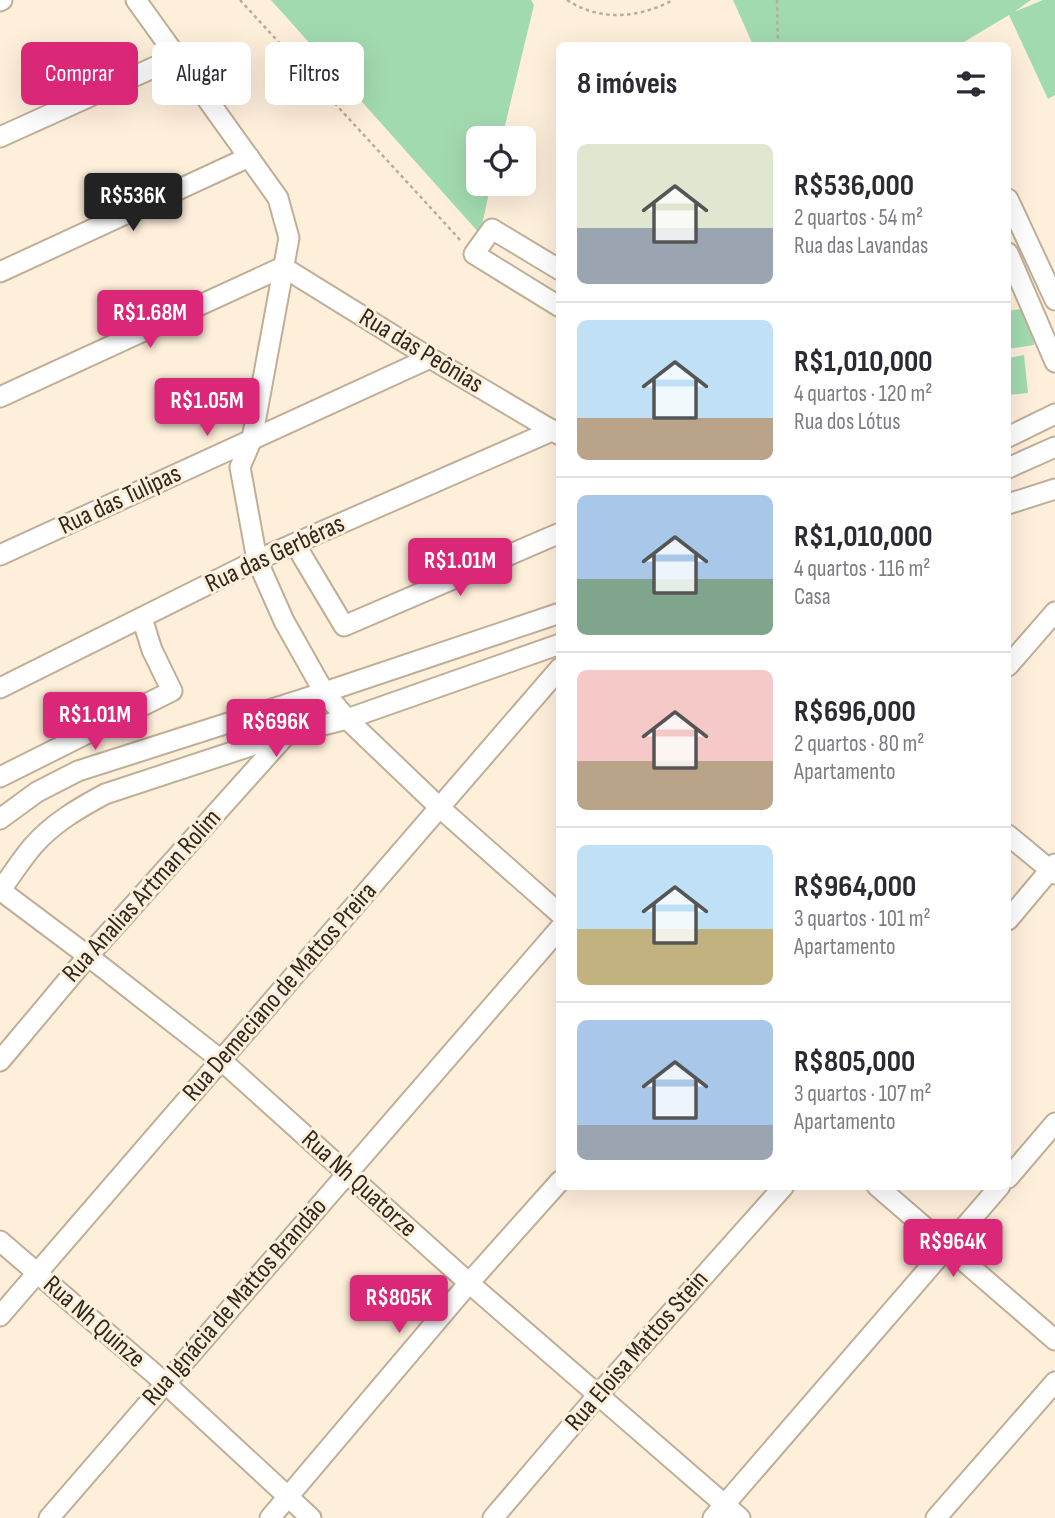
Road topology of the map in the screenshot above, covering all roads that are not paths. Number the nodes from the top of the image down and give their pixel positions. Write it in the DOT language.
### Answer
graph roads {
  1 [pos="136,0"];
  2 [pos="166,42"];
  3 [pos="152,68"];
  4 [pos="212,105"];
  5 [pos="0,137"];
  6 [pos="249,157"];
  7 [pos="1011,205"];
  8 [pos="1011,260"];
  9 [pos="283,267"];
  10 [pos="556,268"];
  11 [pos="0,272"];
  12 [pos="1055,300"];
  13 [pos="556,305"];
  14 [pos="430,358"];
  15 [pos="1055,362"];
  16 [pos="0,397"];
  17 [pos="1055,414"];
  18 [pos="556,431"];
  19 [pos="556,432"];
  20 [pos="1011,436"];
  21 [pos="252,439"];
  22 [pos="1055,447"];
  23 [pos="1011,467"];
  24 [pos="1055,489"];
  25 [pos="1011,503"];
  26 [pos="556,535"];
  27 [pos="295,544"];
  28 [pos="0,555"];
  29 [pos="254,562"];
  30 [pos="1055,612"];
  31 [pos="556,614"];
  32 [pos="142,618"];
  33 [pos="556,645"];
  34 [pos="1011,663"];
  35 [pos="556,672"];
  36 [pos="0,688"];
  37 [pos="322,693"];
  38 [pos="347,719"];
  39 [pos="287,734"];
  40 [pos="0,777"];
  41 [pos="439,807"];
  42 [pos="0,819"];
  43 [pos="1011,837"];
  44 [pos="1053,869"];
  45 [pos="0,890"];
  46 [pos="556,910"];
  47 [pos="1011,917"];
  48 [pos="556,933"];
  49 [pos="88,956"];
  50 [pos="221,1060"];
  51 [pos="0,1061"];
  52 [pos="1055,1123"];
  53 [pos="346,1173"];
  54 [pos="1011,1174"];
  55 [pos="556,1185"];
  56 [pos="779,1190"];
  57 [pos="882,1190"];
  58 [pos="997,1190"];
  59 [pos="0,1241"];
  60 [pos="947,1248"];
  61 [pos="37,1273"];
  62 [pos="469,1283"];
  63 [pos="0,1317"];
  64 [pos="1055,1340"];
  65 [pos="1055,1382"];
  66 [pos="165,1383"];
  67 [pos="597,1396"];
  68 [pos="288,1498"];
  69 [pos="719,1511"];
  70 [pos="49,1518"];
  71 [pos="271,1518"];
  72 [pos="311,1518"];
  73 [pos="493,1518"];
  74 [pos="740,1518"];
  75 [pos="936,1518"];
  1 -- 2 [label="street"];
  3 -- 5 [label="street"];
  4 -- 6 [label="street"];
  6 -- 9 [label="street"];
  6 -- 11 [label="street"];
  7 -- 12 [label="street"];
  8 -- 15 [label="street"];
  9 -- 14 [label="street, Rua das Peônias"];
  9 -- 16 [label="street"];
  9 -- 21 [label="street"];
  10 -- 13 [label="street"];
  14 -- 18 [label="street, Rua das Peônias"];
  14 -- 21 [label="street, Rua das Tulipas"];
  17 -- 20 [label="street"];
  19 -- 27 [label="street, Rua das Gerbéras"];
  21 -- 28 [label="street, Rua das Tulipas"];
  21 -- 29 [label="street"];
  22 -- 23 [label="street"];
  24 -- 25 [label="street"];
  26 -- 27 [label="street"];
  27 -- 29 [label="street, Rua das Gerbéras"];
  29 -- 32 [label="street, Rua das Gerbéras"];
  29 -- 37 [label="street"];
  30 -- 34 [label="street"];
  31 -- 37 [label="street"];
  32 -- 36 [label="street, Rua das Gerbéras"];
  32 -- 40 [label="street"];
  33 -- 38 [label="street"];
  35 -- 41 [label="street, Rua Demeciano de Mattos Preira"];
  37 -- 38 [label="street"];
  37 -- 42 [label="street"];
  38 -- 39 [label="street"];
  38 -- 41 [label="street"];
  39 -- 45 [label="street"];
  39 -- 49 [label="street, Rua Analias Artman Rolim"];
  41 -- 46 [label="street"];
  41 -- 50 [label="street, Rua Demeciano de Mattos Preira"];
  43 -- 44 [label="street"];
  44 -- 47 [label="street"];
  45 -- 49 [label="street, Rua Nh Quatorze"];
  48 -- 53 [label="street, Rua Ignácia de Mattos Brandão"];
  49 -- 50 [label="street, Rua Nh Quatorze"];
  49 -- 51 [label="street, Rua Analias Artman Rolim"];
  50 -- 53 [label="street, Rua Nh Quatorze"];
  50 -- 61 [label="street, Rua Demeciano de Mattos Preira"];
  52 -- 54 [label="street"];
  53 -- 62 [label="street, Rua Nh Quatorze"];
  53 -- 66 [label="street, Rua Ignácia de Mattos Brandão"];
  55 -- 62 [label="street"];
  56 -- 67 [label="street, Rua Eloisa Mattos Stein"];
  57 -- 60 [label="street"];
  58 -- 60 [label="street"];
  59 -- 61 [label="street, Rua Nh Quinze"];
  60 -- 64 [label="street"];
  60 -- 69 [label="street"];
  61 -- 63 [label="street, Rua Demeciano de Mattos Preira"];
  61 -- 66 [label="street, Rua Nh Quinze"];
  62 -- 67 [label="street, Rua Nh Quatorze"];
  62 -- 68 [label="street"];
  65 -- 75 [label="street"];
  66 -- 68 [label="street, Rua Nh Quinze"];
  66 -- 70 [label="street, Rua Ignácia de Mattos Brandão"];
  67 -- 69 [label="street, Rua Nh Quatorze"];
  67 -- 73 [label="street, Rua Eloisa Mattos Stein"];
  68 -- 71 [label="street"];
  68 -- 72 [label="street, Rua Nh Quinze"];
  69 -- 74 [label="street, Rua Nh Quatorze"];
}
